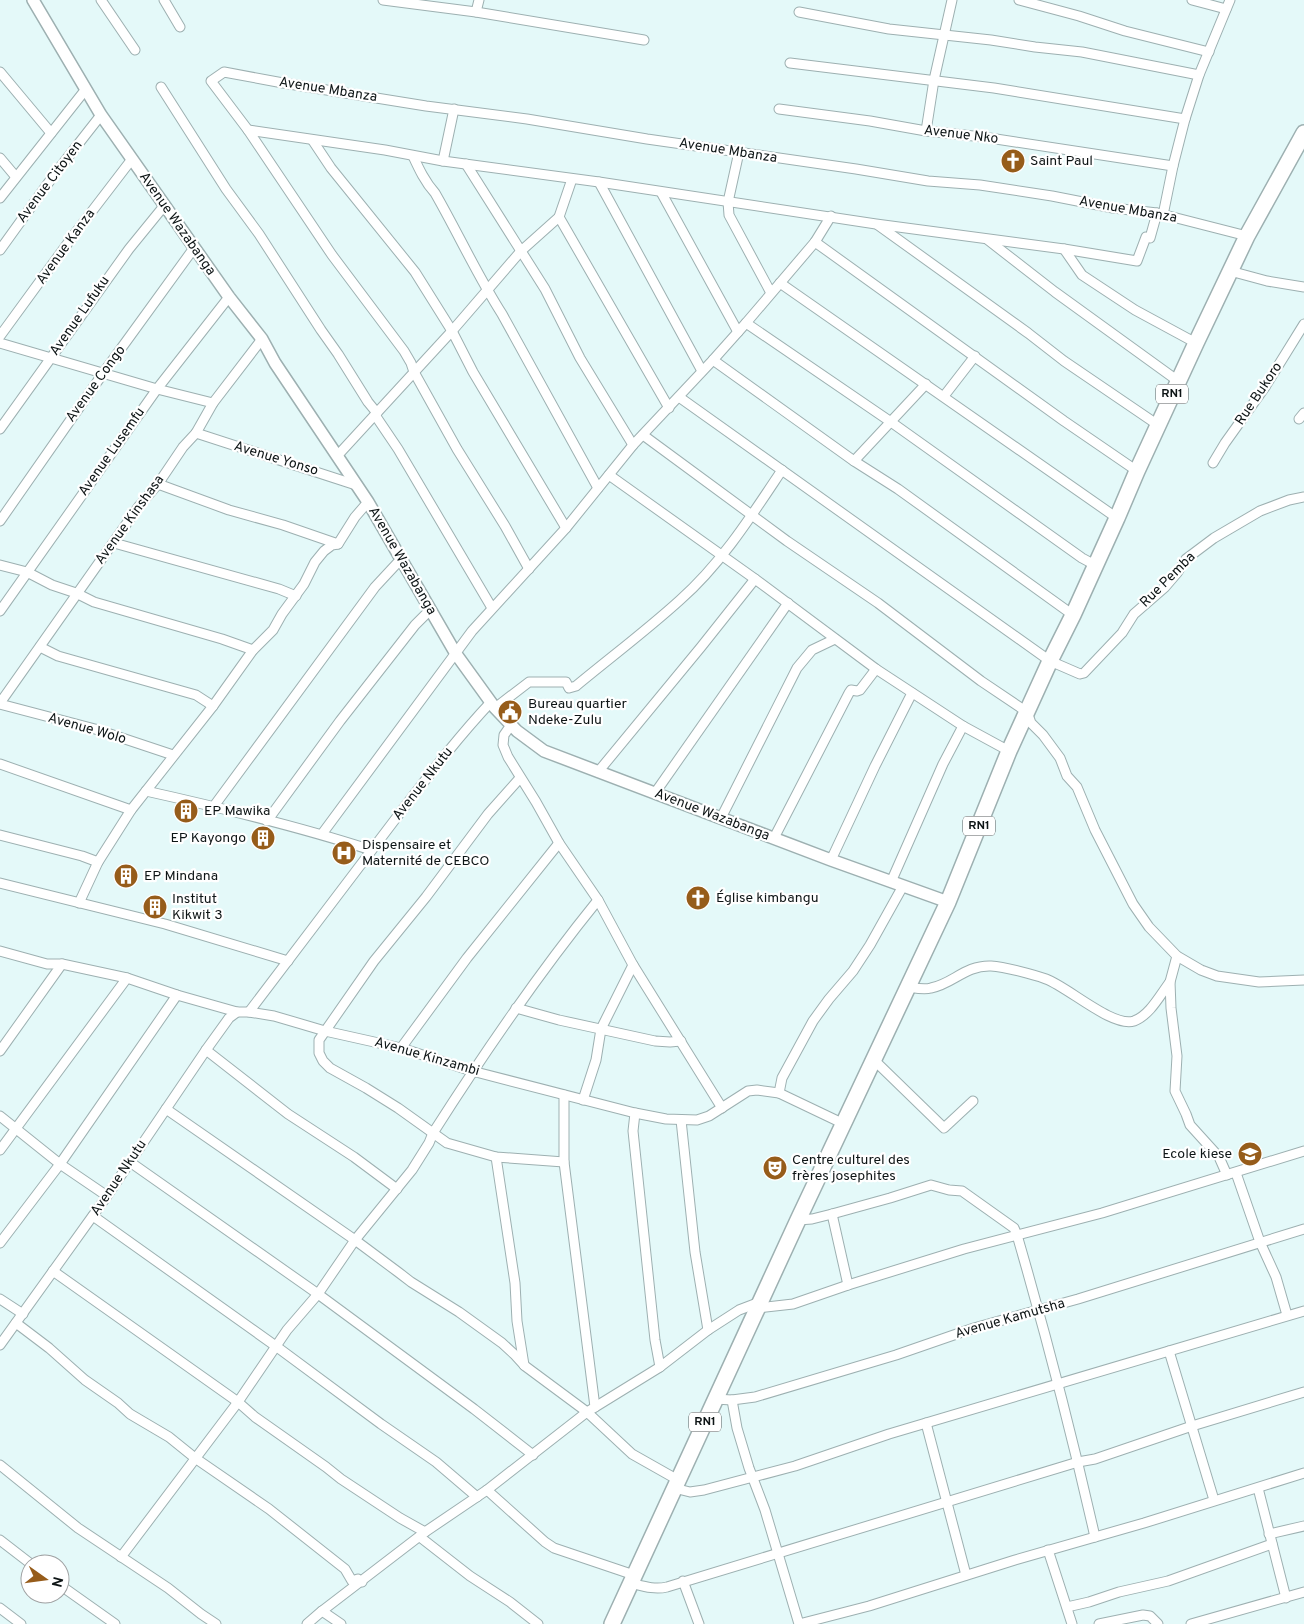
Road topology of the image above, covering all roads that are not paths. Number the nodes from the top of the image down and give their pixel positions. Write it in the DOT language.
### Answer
graph roads {
  1 [pos="34,0"];
  2 [pos="101,0"];
  3 [pos="164,0"];
  4 [pos="383,0"];
  5 [pos="479,0"];
  6 [pos="952,0"];
  7 [pos="1024,0"];
  8 [pos="1192,0"];
  9 [pos="1230,0"];
  10 [pos="1226,9"];
  11 [pos="476,12"];
  12 [pos="799,12"];
  13 [pos="180,27"];
  14 [pos="943,35"];
  15 [pos="644,40"];
  16 [pos="135,50"];
  17 [pos="1210,52"];
  18 [pos="790,63"];
  19 [pos="0,72"];
  20 [pos="1200,75"];
  21 [pos="934,80"];
  22 [pos="161,87"];
  23 [pos="86,89"];
  24 [pos="454,109"];
  25 [pos="779,109"];
  26 [pos="102,115"];
  27 [pos="1185,119"];
  28 [pos="248,130"];
  29 [pos="926,131"];
  30 [pos="51,132"];
  31 [pos="1304,133"];
  32 [pos="313,141"];
  33 [pos="739,152"];
  34 [pos="413,156"];
  35 [pos="0,158"];
  36 [pos="132,159"];
  37 [pos="443,161"];
  38 [pos="466,164"];
  39 [pos="1173,166"];
  40 [pos="16,177"];
  41 [pos="572,179"];
  42 [pos="599,182"];
  43 [pos="661,192"];
  44 [pos="0,198"];
  45 [pos="728,202"];
  46 [pos="164,206"];
  47 [pos="1160,214"];
  48 [pos="831,216"];
  49 [pos="559,217"];
  50 [pos="876,224"];
  51 [pos="1246,236"];
  52 [pos="988,240"];
  53 [pos="815,242"];
  54 [pos="194,248"];
  55 [pos="1064,249"];
  56 [pos="0,250"];
  57 [pos="521,251"];
  58 [pos="1230,271"];
  59 [pos="780,284"];
  60 [pos="1304,287"];
  61 [pos="487,291"];
  62 [pos="771,293"];
  63 [pos="228,297"];
  64 [pos="746,323"];
  65 [pos="1304,324"];
  66 [pos="452,331"];
  67 [pos="738,332"];
  68 [pos="0,336"];
  69 [pos="262,339"];
  70 [pos="0,343"];
  71 [pos="1196,343"];
  72 [pos="976,356"];
  73 [pos="51,357"];
  74 [pos="714,360"];
  75 [pos="702,371"];
  76 [pos="104,372"];
  77 [pos="414,372"];
  78 [pos="1178,381"];
  79 [pos="926,384"];
  80 [pos="157,389"];
  81 [pos="944,396"];
  82 [pos="679,397"];
  83 [pos="213,403"];
  84 [pos="669,408"];
  85 [pos="376,414"];
  86 [pos="891,422"];
  87 [pos="1158,425"];
  88 [pos="0,429"];
  89 [pos="196,433"];
  90 [pos="643,435"];
  91 [pos="633,445"];
  92 [pos="338,455"];
  93 [pos="854,461"];
  94 [pos="1213,463"];
  95 [pos="782,470"];
  96 [pos="1137,471"];
  97 [pos="609,475"];
  98 [pos="158,484"];
  99 [pos="356,485"];
  100 [pos="598,488"];
  101 [pos="1304,497"];
  102 [pos="368,502"];
  103 [pos="752,516"];
  104 [pos="1117,518"];
  105 [pos="0,521"];
  106 [pos="566,528"];
  107 [pos="114,543"];
  108 [pos="338,544"];
  109 [pos="722,555"];
  110 [pos="401,559"];
  111 [pos="0,565"];
  112 [pos="1095,565"];
  113 [pos="529,569"];
  114 [pos="27,572"];
  115 [pos="755,579"];
  116 [pos="76,594"];
  117 [pos="296,596"];
  118 [pos="788,603"];
  119 [pos="492,608"];
  120 [pos="430,610"];
  121 [pos="0,611"];
  122 [pos="1073,615"];
  123 [pos="835,638"];
  124 [pos="40,647"];
  125 [pos="252,650"];
  126 [pos="456,654"];
  127 [pos="1050,661"];
  128 [pos="876,669"];
  129 [pos="912,693"];
  130 [pos="0,704"];
  131 [pos="493,705"];
  132 [pos="213,706"];
  133 [pos="1027,712"];
  134 [pos="511,725"];
  135 [pos="963,726"];
  136 [pos="1009,751"];
  137 [pos="173,755"];
  138 [pos="0,764"];
  139 [pos="598,772"];
  140 [pos="520,778"];
  141 [pos="146,791"];
  142 [pos="655,793"];
  143 [pos="214,806"];
  144 [pos="131,810"];
  145 [pos="721,818"];
  146 [pos="267,821"];
  147 [pos="322,834"];
  148 [pos="0,835"];
  149 [pos="774,838"];
  150 [pos="559,842"];
  151 [pos="371,850"];
  152 [pos="832,860"];
  153 [pos="98,862"];
  154 [pos="891,882"];
  155 [pos="0,883"];
  156 [pos="903,886"];
  157 [pos="598,900"];
  158 [pos="948,902"];
  159 [pos="79,903"];
  160 [pos="1,953"];
  161 [pos="1177,956"];
  162 [pos="288,961"];
  163 [pos="62,964"];
  164 [pos="633,966"];
  165 [pos="127,978"];
  166 [pos="1304,980"];
  167 [pos="1170,982"];
  168 [pos="908,987"];
  169 [pos="176,995"];
  170 [pos="516,1008"];
  171 [pos="237,1012"];
  172 [pos="249,1012"];
  173 [pos="601,1029"];
  174 [pos="325,1031"];
  175 [pos="682,1041"];
  176 [pos="401,1048"];
  177 [pos="206,1050"];
  178 [pos="0,1051"];
  179 [pos="874,1060"];
  180 [pos="472,1071"];
  181 [pos="778,1093"];
  182 [pos="564,1095"];
  183 [pos="583,1100"];
  184 [pos="973,1101"];
  185 [pos="166,1108"];
  186 [pos="722,1108"];
  187 [pos="635,1113"];
  188 [pos="0,1116"];
  189 [pos="681,1120"];
  190 [pos="844,1124"];
  191 [pos="16,1128"];
  192 [pos="433,1133"];
  193 [pos="0,1150"];
  194 [pos="1304,1151"];
  195 [pos="496,1157"];
  196 [pos="130,1162"];
  197 [pos="564,1162"];
  198 [pos="60,1164"];
  199 [pos="1231,1174"];
  200 [pos="397,1190"];
  201 [pos="107,1196"];
  202 [pos="832,1214"];
  203 [pos="93,1216"];
  204 [pos="798,1220"];
  205 [pos="1304,1229"];
  206 [pos="1018,1234"];
  207 [pos="355,1240"];
  208 [pos="1260,1242"];
  209 [pos="0,1243"];
  210 [pos="53,1271"];
  211 [pos="848,1285"];
  212 [pos="318,1294"];
  213 [pos="0,1299"];
  214 [pos="759,1305"];
  215 [pos="1039,1310"];
  216 [pos="1304,1311"];
  217 [pos="23,1314"];
  218 [pos="1288,1315"];
  219 [pos="16,1323"];
  220 [pos="708,1330"];
  221 [pos="0,1345"];
  222 [pos="276,1347"];
  223 [pos="1169,1351"];
  224 [pos="525,1366"];
  225 [pos="660,1367"];
  226 [pos="1058,1383"];
  227 [pos="1304,1392"];
  228 [pos="715,1399"];
  229 [pos="732,1400"];
  230 [pos="238,1402"];
  231 [pos="591,1410"];
  232 [pos="926,1423"];
  233 [pos="1192,1426"];
  234 [pos="533,1455"];
  235 [pos="195,1458"];
  236 [pos="1078,1462"];
  237 [pos="0,1465"];
  238 [pos="1304,1473"];
  239 [pos="753,1477"];
  240 [pos="676,1484"];
  241 [pos="1258,1488"];
  242 [pos="487,1490"];
  243 [pos="477,1497"];
  244 [pos="1214,1500"];
  245 [pos="946,1502"];
  246 [pos="1304,1526"];
  247 [pos="1269,1534"];
  248 [pos="423,1535"];
  249 [pos="1095,1536"];
  250 [pos="0,1540"];
  251 [pos="1272,1544"];
  252 [pos="1048,1550"];
  253 [pos="777,1553"];
  254 [pos="20,1555"];
  255 [pos="121,1557"];
  256 [pos="966,1575"];
  257 [pos="633,1579"];
  258 [pos="683,1581"];
  259 [pos="362,1582"];
  260 [pos="70,1592"];
  261 [pos="1304,1592"];
  262 [pos="1286,1598"];
  263 [pos="1067,1607"];
  264 [pos="0,1608"];
  265 [pos="322,1611"];
  266 [pos="21,1624"];
  267 [pos="115,1624"];
  268 [pos="216,1624"];
  269 [pos="307,1624"];
  270 [pos="341,1624"];
  271 [pos="538,1624"];
  272 [pos="612,1624"];
  273 [pos="699,1624"];
  274 [pos="1072,1624"];
  275 [pos="1099,1624"];
  276 [pos="1158,1624"];
  277 [pos="1191,1624"];
  1 -- 23 [label="main road, Avenue Wazabanga"];
  2 -- 16 [label="street"];
  3 -- 13 [label="street"];
  4 -- 11 [label="street"];
  5 -- 11 [label="street"];
  6 -- 14 [label="street"];
  7 -- 17 [label="street"];
  8 -- 10 [label="street"];
  9 -- 10 [label="street"];
  10 -- 17 [label="street"];
  11 -- 15 [label="street"];
  12 -- 14 [label="street"];
  14 -- 20 [label="street"];
  14 -- 21 [label="street"];
  17 -- 20 [label="street"];
  18 -- 21 [label="street"];
  19 -- 30 [label="street"];
  20 -- 27 [label="street"];
  21 -- 27 [label="street"];
  21 -- 29 [label="street"];
  22 -- 85 [label="street"];
  23 -- 26 [label="main road, Avenue Wazabanga"];
  23 -- 30 [label="street"];
  24 -- 28 [label="street, Avenue Mbanza"];
  24 -- 33 [label="street, Avenue Mbanza"];
  24 -- 37 [label="street"];
  25 -- 29 [label="street, Avenue Nko"];
  26 -- 36 [label="main road, Avenue Wazabanga"];
  26 -- 56 [label="street, Avenue Citoyen"];
  27 -- 39 [label="street"];
  28 -- 32 [label="street"];
  28 -- 77 [label="street"];
  29 -- 39 [label="street, Avenue Nko"];
  30 -- 40 [label="street"];
  31 -- 51 [label="highway, RN1"];
  32 -- 34 [label="street"];
  32 -- 66 [label="street"];
  33 -- 45 [label="street"];
  33 -- 47 [label="street, Avenue Mbanza"];
  34 -- 37 [label="street"];
  34 -- 61 [label="street"];
  35 -- 40 [label="street"];
  36 -- 46 [label="main road, Avenue Wazabanga"];
  36 -- 68 [label="street, Avenue Kanza"];
  37 -- 38 [label="street"];
  38 -- 41 [label="street"];
  38 -- 57 [label="street"];
  39 -- 47 [label="street"];
  40 -- 44 [label="street"];
  41 -- 42 [label="street"];
  41 -- 49 [label="street"];
  42 -- 43 [label="street"];
  42 -- 75 [label="street"];
  43 -- 45 [label="street"];
  43 -- 67 [label="street"];
  45 -- 48 [label="street"];
  45 -- 62 [label="street"];
  46 -- 54 [label="main road, Avenue Wazabanga"];
  46 -- 73 [label="street, Avenue Lufuku"];
  47 -- 51 [label="street, Avenue Mbanza"];
  47 -- 55 [label="street"];
  48 -- 50 [label="street"];
  48 -- 53 [label="street"];
  49 -- 57 [label="street"];
  49 -- 84 [label="street"];
  50 -- 52 [label="street"];
  50 -- 87 [label="street"];
  51 -- 58 [label="highway, RN1"];
  52 -- 55 [label="street"];
  52 -- 78 [label="street"];
  53 -- 59 [label="street"];
  53 -- 72 [label="street"];
  54 -- 63 [label="main road, Avenue Wazabanga"];
  54 -- 76 [label="street, Avenue Congo"];
  55 -- 71 [label="street"];
  57 -- 61 [label="street"];
  57 -- 91 [label="street"];
  58 -- 60 [label="street"];
  58 -- 71 [label="highway, RN1"];
  59 -- 62 [label="street"];
  59 -- 79 [label="street"];
  61 -- 66 [label="street"];
  61 -- 100 [label="street"];
  62 -- 64 [label="street"];
  63 -- 69 [label="main road, Avenue Wazabanga"];
  63 -- 80 [label="street, Avenue Lusemfu"];
  64 -- 67 [label="street"];
  64 -- 86 [label="street"];
  65 -- 94 [label="street, Rue Bukoro"];
  66 -- 77 [label="street"];
  66 -- 106 [label="street"];
  67 -- 74 [label="street"];
  69 -- 83 [label="street, Avenue Kinshasa"];
  69 -- 92 [label="main road, Avenue Wazabanga"];
  70 -- 73 [label="street"];
  71 -- 78 [label="highway, RN1"];
  72 -- 81 [label="street"];
  72 -- 96 [label="street"];
  73 -- 76 [label="street"];
  73 -- 88 [label="street, Avenue Lufuku"];
  74 -- 75 [label="street"];
  74 -- 93 [label="street"];
  75 -- 82 [label="street"];
  76 -- 80 [label="street"];
  76 -- 105 [label="street, Avenue Congo"];
  77 -- 85 [label="street"];
  77 -- 113 [label="street"];
  78 -- 87 [label="highway, RN1"];
  79 -- 81 [label="street"];
  79 -- 86 [label="street"];
  80 -- 83 [label="street"];
  80 -- 114 [label="street, Avenue Lusemfu"];
  81 -- 104 [label="street"];
  82 -- 84 [label="street"];
  82 -- 95 [label="street"];
  83 -- 89 [label="street, Avenue Kinshasa"];
  84 -- 90 [label="street"];
  85 -- 92 [label="street"];
  85 -- 119 [label="street"];
  86 -- 93 [label="street"];
  86 -- 112 [label="street"];
  87 -- 96 [label="highway, RN1"];
  89 -- 98 [label="street, Avenue Kinshasa"];
  89 -- 99 [label="street, Avenue Yonso"];
  90 -- 91 [label="street"];
  90 -- 103 [label="street"];
  91 -- 97 [label="street"];
  92 -- 99 [label="main road, Avenue Wazabanga"];
  93 -- 122 [label="street"];
  95 -- 103 [label="street, Avenue Nkutu"];
  95 -- 127 [label="street"];
  96 -- 104 [label="highway, RN1"];
  97 -- 100 [label="street"];
  97 -- 109 [label="street"];
  98 -- 107 [label="street, Avenue Kinshasa"];
  98 -- 108 [label="street"];
  99 -- 102 [label="main road, Avenue Wazabanga"];
  100 -- 106 [label="street"];
  101 -- 127 [label="street, Rue Pemba"];
  102 -- 108 [label="street"];
  102 -- 110 [label="main road, Avenue Wazabanga"];
  103 -- 109 [label="street, Avenue Nkutu"];
  103 -- 133 [label="street"];
  104 -- 112 [label="highway, RN1"];
  106 -- 113 [label="street"];
  107 -- 116 [label="street, Avenue Kinshasa"];
  107 -- 117 [label="street"];
  108 -- 117 [label="street"];
  109 -- 115 [label="street"];
  109 -- 131 [label="street, Avenue Nkutu"];
  110 -- 120 [label="main road, Avenue Wazabanga"];
  110 -- 143 [label="street"];
  111 -- 114 [label="street"];
  112 -- 122 [label="highway, RN1"];
  113 -- 119 [label="street"];
  114 -- 116 [label="street"];
  114 -- 121 [label="street, Avenue Lusemfu"];
  115 -- 118 [label="street"];
  115 -- 139 [label="street"];
  116 -- 124 [label="street, Avenue Kinshasa"];
  116 -- 125 [label="street"];
  117 -- 125 [label="street"];
  118 -- 123 [label="street"];
  118 -- 142 [label="street"];
  119 -- 126 [label="street"];
  120 -- 126 [label="main road, Avenue Wazabanga"];
  120 -- 146 [label="street"];
  122 -- 127 [label="highway, RN1"];
  123 -- 128 [label="street"];
  123 -- 145 [label="street"];
  124 -- 130 [label="street, Avenue Kinshasa"];
  124 -- 132 [label="street"];
  125 -- 132 [label="street"];
  126 -- 131 [label="main road, Avenue Wazabanga"];
  126 -- 147 [label="street"];
  127 -- 133 [label="highway, RN1"];
  128 -- 129 [label="street"];
  128 -- 149 [label="street"];
  129 -- 135 [label="street"];
  129 -- 152 [label="street"];
  130 -- 137 [label="street, Avenue Wolo"];
  131 -- 134 [label="main road, Avenue Wazabanga"];
  131 -- 151 [label="street, Avenue Nkutu"];
  132 -- 137 [label="street"];
  133 -- 136 [label="highway, RN1"];
  133 -- 161 [label="street"];
  134 -- 139 [label="main road, Avenue Wazabanga"];
  134 -- 140 [label="street"];
  135 -- 136 [label="street"];
  135 -- 154 [label="street"];
  136 -- 158 [label="highway, RN1"];
  137 -- 141 [label="street"];
  138 -- 144 [label="street"];
  139 -- 142 [label="main road, Avenue Wazabanga"];
  140 -- 150 [label="street"];
  140 -- 174 [label="street"];
  141 -- 143 [label="street"];
  141 -- 144 [label="street"];
  142 -- 145 [label="main road, Avenue Wazabanga"];
  143 -- 146 [label="street"];
  144 -- 153 [label="street"];
  145 -- 149 [label="main road, Avenue Wazabanga"];
  146 -- 147 [label="street"];
  147 -- 151 [label="street"];
  148 -- 153 [label="street"];
  149 -- 152 [label="main road, Avenue Wazabanga"];
  150 -- 157 [label="street"];
  150 -- 176 [label="street"];
  151 -- 162 [label="street, Avenue Nkutu"];
  152 -- 154 [label="main road, Avenue Wazabanga"];
  153 -- 159 [label="street"];
  154 -- 156 [label="main road, Avenue Wazabanga"];
  155 -- 159 [label="street"];
  156 -- 158 [label="main road, Avenue Wazabanga"];
  156 -- 181 [label="street"];
  157 -- 164 [label="street"];
  157 -- 170 [label="street"];
  158 -- 168 [label="highway, RN1"];
  159 -- 162 [label="street"];
  160 -- 163 [label="street, Avenue Kinzambi"];
  161 -- 166 [label="street"];
  161 -- 167 [label="street"];
  162 -- 172 [label="street, Avenue Nkutu"];
  163 -- 165 [label="street, Avenue Kinzambi"];
  163 -- 178 [label="street"];
  164 -- 173 [label="street"];
  164 -- 175 [label="street"];
  165 -- 169 [label="street, Avenue Kinzambi"];
  165 -- 191 [label="street"];
  167 -- 168 [label="street"];
  167 -- 199 [label="street"];
  168 -- 179 [label="highway, RN1"];
  169 -- 171 [label="street, Avenue Kinzambi"];
  169 -- 198 [label="street"];
  170 -- 173 [label="street"];
  170 -- 180 [label="street"];
  171 -- 172 [label="street, Avenue Kinzambi"];
  171 -- 177 [label="street, Avenue Nkutu"];
  172 -- 174 [label="street, Avenue Kinzambi"];
  173 -- 175 [label="street"];
  173 -- 183 [label="street"];
  174 -- 176 [label="street, Avenue Kinzambi"];
  174 -- 192 [label="street"];
  175 -- 186 [label="street"];
  176 -- 180 [label="street, Avenue Kinzambi"];
  177 -- 185 [label="street, Avenue Nkutu"];
  177 -- 200 [label="street"];
  179 -- 184 [label="street"];
  179 -- 190 [label="highway, RN1"];
  180 -- 182 [label="street, Avenue Kinzambi"];
  180 -- 192 [label="street"];
  181 -- 186 [label="street, Avenue Kinzambi"];
  181 -- 190 [label="street, Avenue Kinzambi"];
  182 -- 183 [label="street, Avenue Kinzambi"];
  182 -- 197 [label="street"];
  183 -- 187 [label="street, Avenue Kinzambi"];
  185 -- 196 [label="street, Avenue Nkutu"];
  185 -- 207 [label="street"];
  186 -- 189 [label="street, Avenue Kinzambi"];
  187 -- 189 [label="street, Avenue Kinzambi"];
  187 -- 225 [label="street"];
  188 -- 191 [label="street"];
  189 -- 220 [label="street"];
  190 -- 204 [label="highway, RN1"];
  191 -- 193 [label="street"];
  191 -- 198 [label="street"];
  192 -- 195 [label="street"];
  192 -- 200 [label="street"];
  194 -- 199 [label="street"];
  195 -- 197 [label="street"];
  195 -- 224 [label="street"];
  196 -- 201 [label="street, Avenue Nkutu"];
  196 -- 212 [label="street"];
  197 -- 231 [label="street"];
  198 -- 201 [label="street"];
  198 -- 209 [label="street"];
  199 -- 206 [label="street"];
  199 -- 208 [label="street"];
  200 -- 207 [label="street"];
  201 -- 203 [label="street, Avenue Nkutu"];
  202 -- 204 [label="street"];
  202 -- 206 [label="street"];
  202 -- 211 [label="street"];
  203 -- 210 [label="street, Avenue Nkutu"];
  203 -- 222 [label="street"];
  204 -- 214 [label="highway, RN1"];
  205 -- 208 [label="street, Avenue Kamutsha"];
  206 -- 211 [label="street"];
  206 -- 215 [label="street"];
  207 -- 212 [label="street"];
  207 -- 224 [label="street"];
  208 -- 215 [label="street, Avenue Kamutsha"];
  208 -- 218 [label="street"];
  210 -- 217 [label="street, Avenue Nkutu"];
  210 -- 230 [label="street"];
  211 -- 214 [label="street"];
  212 -- 222 [label="street"];
  212 -- 234 [label="street"];
  213 -- 217 [label="street"];
  214 -- 220 [label="street"];
  214 -- 228 [label="highway, RN1"];
  215 -- 226 [label="street"];
  215 -- 229 [label="street, Avenue Kamutsha"];
  216 -- 218 [label="street"];
  217 -- 219 [label="street, Avenue Nkutu"];
  218 -- 223 [label="street"];
  219 -- 221 [label="street, Avenue Nkutu"];
  219 -- 235 [label="street"];
  220 -- 225 [label="street"];
  222 -- 230 [label="street"];
  222 -- 243 [label="street"];
  223 -- 226 [label="street"];
  223 -- 233 [label="street"];
  224 -- 231 [label="street"];
  225 -- 231 [label="street"];
  226 -- 232 [label="street"];
  226 -- 236 [label="street"];
  227 -- 233 [label="street"];
  228 -- 229 [label="street, Avenue Kamutsha"];
  228 -- 240 [label="highway, RN1"];
  229 -- 239 [label="street"];
  230 -- 235 [label="street"];
  230 -- 248 [label="street"];
  231 -- 234 [label="street"];
  231 -- 240 [label="street"];
  232 -- 239 [label="street"];
  232 -- 245 [label="street"];
  233 -- 236 [label="street"];
  233 -- 244 [label="street"];
  234 -- 242 [label="street"];
  235 -- 255 [label="street"];
  235 -- 259 [label="street"];
  236 -- 245 [label="street"];
  236 -- 249 [label="street"];
  237 -- 255 [label="street"];
  238 -- 241 [label="street"];
  239 -- 240 [label="street"];
  239 -- 253 [label="street"];
  240 -- 257 [label="highway, RN1"];
  241 -- 244 [label="street"];
  241 -- 247 [label="street"];
  242 -- 243 [label="street"];
  242 -- 257 [label="street"];
  243 -- 248 [label="street"];
  244 -- 249 [label="street"];
  245 -- 253 [label="street"];
  245 -- 256 [label="street"];
  246 -- 247 [label="street"];
  247 -- 251 [label="street"];
  248 -- 259 [label="street"];
  248 -- 271 [label="street"];
  249 -- 252 [label="street"];
  250 -- 254 [label="street"];
  251 -- 262 [label="street"];
  251 -- 263 [label="street"];
  252 -- 256 [label="street"];
  252 -- 263 [label="street"];
  253 -- 256 [label="street"];
  253 -- 258 [label="street"];
  255 -- 268 [label="street"];
  257 -- 258 [label="street"];
  257 -- 272 [label="highway, RN1"];
  258 -- 273 [label="street"];
  259 -- 265 [label="street"];
  260 -- 267 [label="street"];
  261 -- 262 [label="street"];
  262 -- 277 [label="street"];
  263 -- 274 [label="street"];
  264 -- 266 [label="street"];
  265 -- 269 [label="street"];
  265 -- 270 [label="street"];
  275 -- 276 [label="street"];
}
